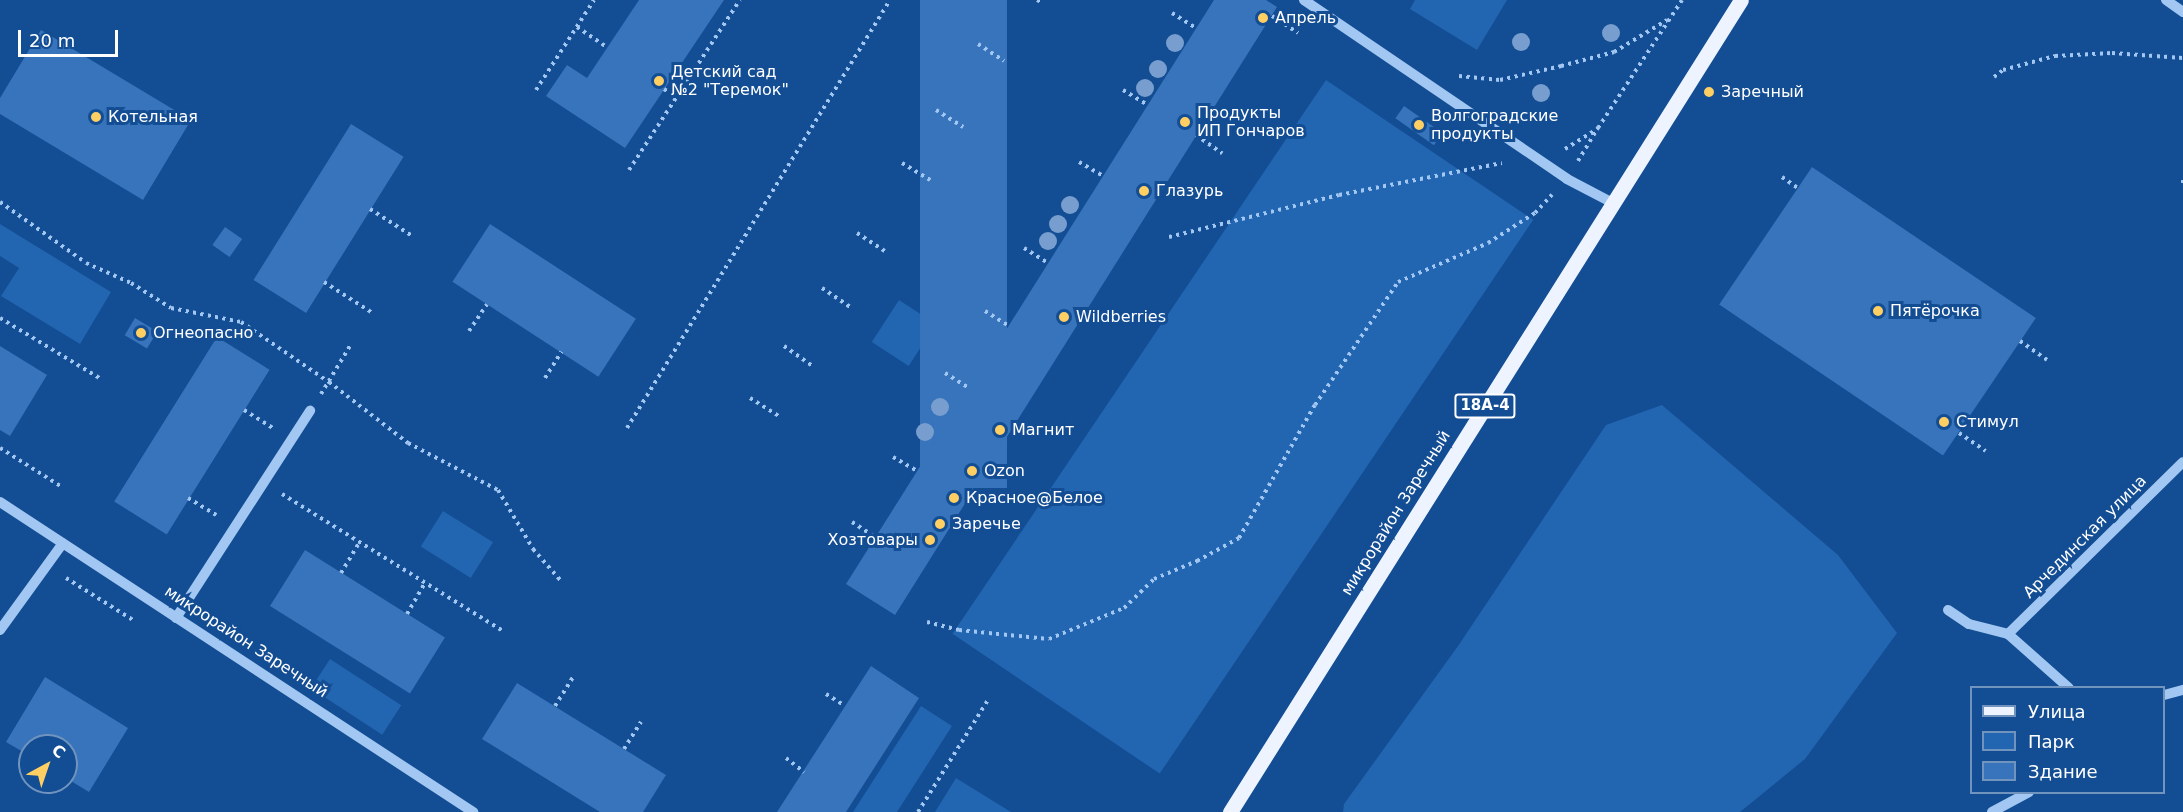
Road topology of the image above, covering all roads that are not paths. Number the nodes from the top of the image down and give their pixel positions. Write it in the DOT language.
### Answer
graph roads {
  1 [pos="1304,0"];
  2 [pos="1741,0"];
  3 [pos="2166,0"];
  4 [pos="2183,12"];
  5 [pos="1612,203"];
  6 [pos="310,411"];
  7 [pos="2183,462"];
  8 [pos="0,502"];
  9 [pos="63,543"];
  10 [pos="1948,610"];
  11 [pos="176,618"];
  12 [pos="0,630"];
  13 [pos="2008,634"];
  14 [pos="2068,686"];
  15 [pos="2183,690"];
  16 [pos="2165,694"];
  17 [pos="2025,794"];
  18 [pos="473,812"];
  19 [pos="1230,812"];
  20 [pos="1992,812"];
  1 -- 5 [label="street"];
  2 -- 5 [label="main road, микрорайон Заречный / 18А-4"];
  3 -- 4 [label="street"];
  5 -- 19 [label="main road, микрорайон Заречный / 18А-4"];
  6 -- 11 [label="street"];
  7 -- 13 [label="street, Арчединская улица"];
  8 -- 9 [label="street, микрорайон Заречный"];
  9 -- 11 [label="street, микрорайон Заречный"];
  9 -- 12 [label="street"];
  10 -- 13 [label="street"];
  11 -- 18 [label="street, микрорайон Заречный"];
  13 -- 14 [label="street"];
  15 -- 16 [label="street"];
  17 -- 20 [label="street"];
}
